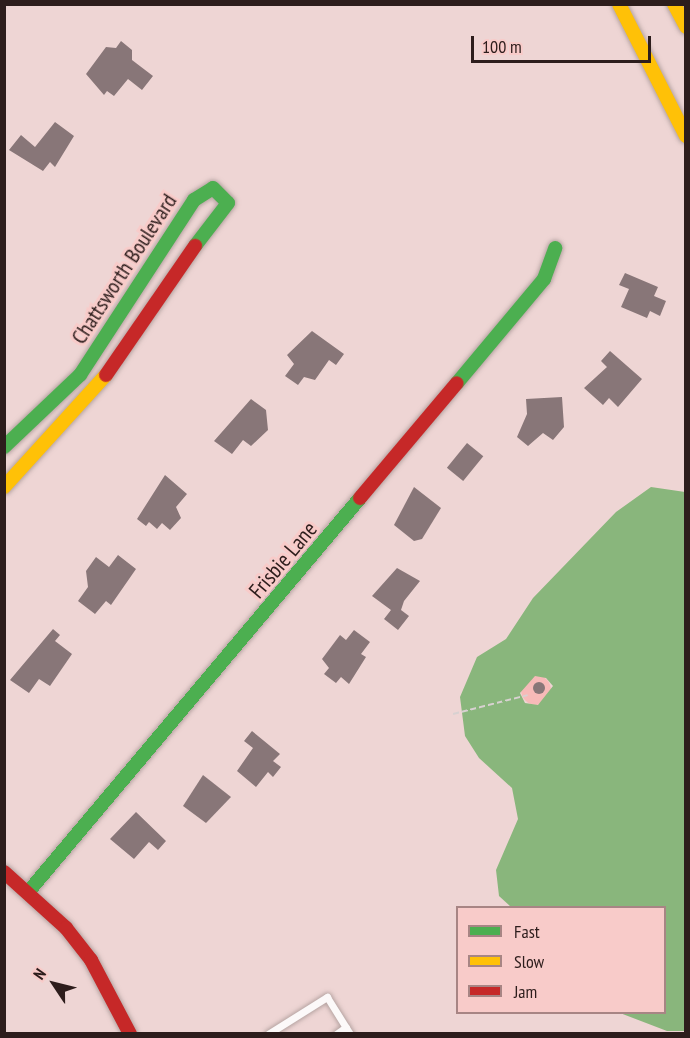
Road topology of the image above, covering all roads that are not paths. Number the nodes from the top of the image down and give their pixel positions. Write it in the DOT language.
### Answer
graph roads {
  1 [pos="619,4"];
  2 [pos="674,4"];
  3 [pos="686,27"];
  4 [pos="686,136"];
  5 [pos="555,248"];
  6 [pos="4,447"];
  7 [pos="4,487"];
  8 [pos="4,872"];
  9 [pos="29,891"];
  10 [pos="348,1030"];
  11 [pos="130,1034"];
  12 [pos="268,1034"];
  13 [pos="336,1034"];
  1 -- 4 [label="main road"];
  2 -- 3 [label="main road"];
  5 -- 9 [label="main road, Frisbie Lane"];
  6 -- 7 [label="main road, Chattsworth Boulevard"];
  8 -- 9 [label="main road"];
  9 -- 11 [label="main road"];
  10 -- 12 [label="lane"];
  10 -- 13 [label="lane"];
}
